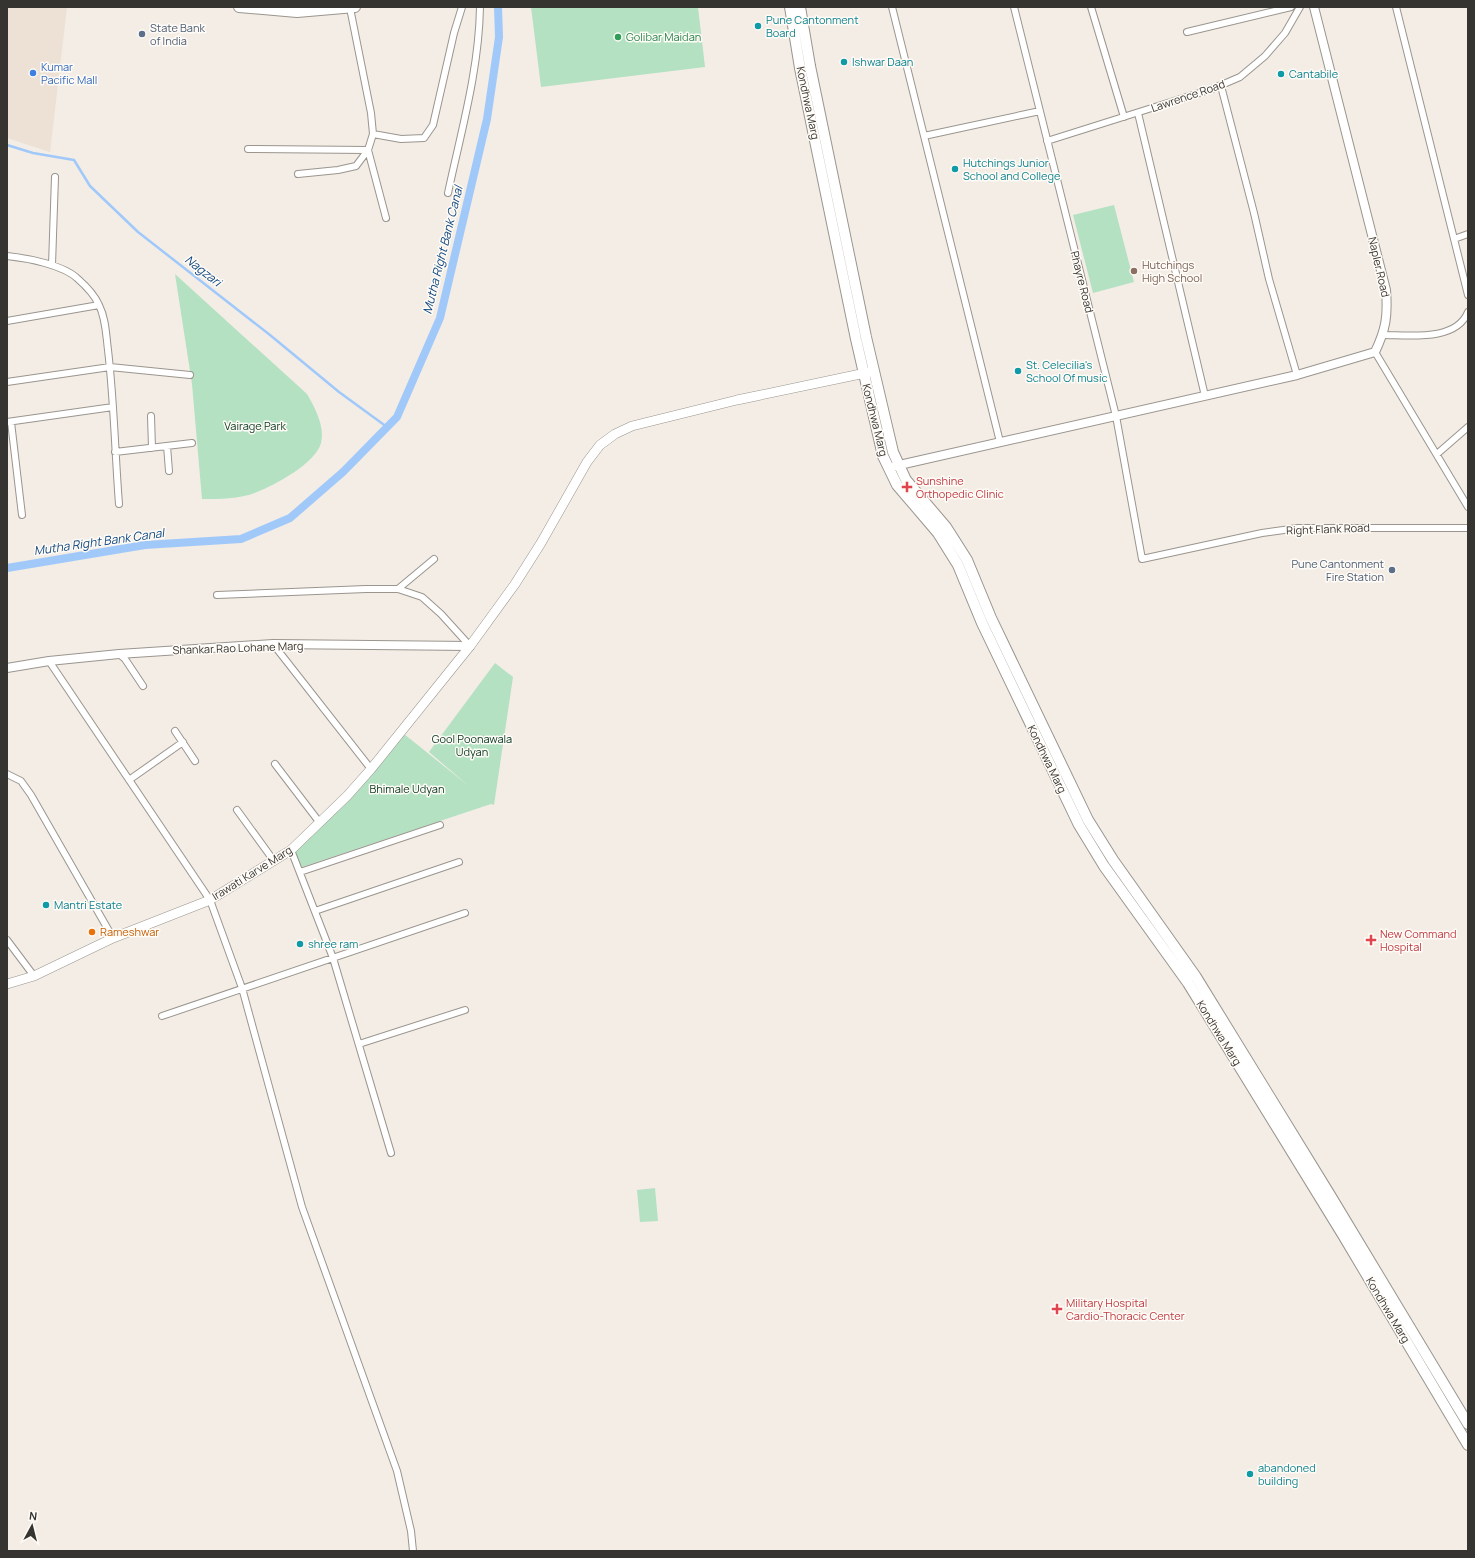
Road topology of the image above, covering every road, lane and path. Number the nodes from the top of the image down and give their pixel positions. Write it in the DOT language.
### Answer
graph roads {
  1 [pos="239,7"];
  2 [pos="352,7"];
  3 [pos="462,7"];
  4 [pos="480,7"];
  5 [pos="790,7"];
  6 [pos="800,7"];
  7 [pos="892,7"];
  8 [pos="1014,7"];
  9 [pos="1091,7"];
  10 [pos="1291,7"];
  11 [pos="1300,7"];
  12 [pos="1314,7"];
  13 [pos="1396,7"];
  14 [pos="297,10"];
  15 [pos="1187,32"];
  16 [pos="802,49"];
  17 [pos="1221,86"];
  18 [pos="1040,112"];
  19 [pos="1138,113"];
  20 [pos="1124,117"];
  21 [pos="373,134"];
  22 [pos="924,136"];
  23 [pos="1047,141"];
  24 [pos="248,149"];
  25 [pos="368,150"];
  26 [pos="298,174"];
  27 [pos="55,177"];
  28 [pos="448,193"];
  29 [pos="386,218"];
  30 [pos="1468,234"];
  31 [pos="1454,239"];
  32 [pos="7,256"];
  33 [pos="52,265"];
  34 [pos="1468,295"];
  35 [pos="99,305"];
  36 [pos="1468,312"];
  37 [pos="7,321"];
  38 [pos="1383,335"];
  39 [pos="1375,352"];
  40 [pos="110,367"];
  41 [pos="869,373"];
  42 [pos="1297,375"];
  43 [pos="190,376"];
  44 [pos="7,382"];
  45 [pos="1205,396"];
  46 [pos="113,407"];
  47 [pos="151,416"];
  48 [pos="1116,416"];
  49 [pos="9,422"];
  50 [pos="1468,427"];
  51 [pos="1000,442"];
  52 [pos="192,443"];
  53 [pos="167,446"];
  54 [pos="152,448"];
  55 [pos="115,452"];
  56 [pos="1437,454"];
  57 [pos="893,466"];
  58 [pos="170,471"];
  59 [pos="119,504"];
  60 [pos="1468,507"];
  61 [pos="22,515"];
  62 [pos="1468,528"];
  63 [pos="434,559"];
  64 [pos="1142,559"];
  65 [pos="398,589"];
  66 [pos="217,596"];
  67 [pos="273,644"];
  68 [pos="470,646"];
  69 [pos="119,654"];
  70 [pos="49,661"];
  71 [pos="7,668"];
  72 [pos="143,686"];
  73 [pos="175,731"];
  74 [pos="183,742"];
  75 [pos="195,761"];
  76 [pos="275,764"];
  77 [pos="371,769"];
  78 [pos="7,774"];
  79 [pos="129,780"];
  80 [pos="237,810"];
  81 [pos="320,823"];
  82 [pos="440,825"];
  83 [pos="291,850"];
  84 [pos="274,861"];
  85 [pos="459,862"];
  86 [pos="300,872"];
  87 [pos="210,900"];
  88 [pos="315,911"];
  89 [pos="465,914"];
  90 [pos="113,938"];
  91 [pos="7,940"];
  92 [pos="333,958"];
  93 [pos="34,976"];
  94 [pos="7,984"];
  95 [pos="242,988"];
  96 [pos="465,1010"];
  97 [pos="162,1016"];
  98 [pos="359,1044"];
  99 [pos="1281,1125"];
  100 [pos="391,1153"];
  101 [pos="1468,1424"];
  102 [pos="1468,1445"];
  103 [pos="413,1551"];
  1 -- 14 [label="main road"];
  2 -- 14 [label="main road"];
  2 -- 21 [label="street"];
  3 -- 21 [label="street"];
  4 -- 28 [label="street"];
  5 -- 16 [label="main road, Kondhwa Marg"];
  6 -- 16 [label="main road, Kondhwa Marg"];
  7 -- 22 [label="street"];
  8 -- 18 [label="street, Phayre Road"];
  9 -- 20 [label="street"];
  10 -- 15 [label="street"];
  11 -- 17 [label="street, Lawrence Road"];
  12 -- 38 [label="street, Napler Road"];
  13 -- 31 [label="street"];
  16 -- 41 [label="main road, Kondhwa Marg"];
  17 -- 19 [label="street, Lawrence Road"];
  17 -- 42 [label="street"];
  18 -- 22 [label="street"];
  18 -- 23 [label="street, Phayre Road"];
  19 -- 20 [label="street, Lawrence Road"];
  19 -- 45 [label="street"];
  20 -- 23 [label="street, Lawrence Road"];
  21 -- 25 [label="street"];
  22 -- 51 [label="street"];
  23 -- 48 [label="street, Phayre Road"];
  24 -- 25 [label="street"];
  25 -- 26 [label="street"];
  25 -- 29 [label="street"];
  27 -- 33 [label="street"];
  30 -- 31 [label="street"];
  31 -- 34 [label="street"];
  32 -- 33 [label="street"];
  33 -- 35 [label="street"];
  35 -- 37 [label="street"];
  35 -- 40 [label="street"];
  36 -- 38 [label="street"];
  38 -- 39 [label="street, Napler Road"];
  39 -- 42 [label="street"];
  39 -- 56 [label="street"];
  40 -- 43 [label="street"];
  40 -- 44 [label="street"];
  40 -- 46 [label="street"];
  41 -- 57 [label="main road, Kondhwa Marg"];
  41 -- 68 [label="main road, Irawati Karve Marg"];
  42 -- 45 [label="street"];
  45 -- 48 [label="street"];
  46 -- 49 [label="street"];
  46 -- 55 [label="street"];
  47 -- 54 [label="street"];
  48 -- 51 [label="street"];
  48 -- 64 [label="street, Phayre Road"];
  49 -- 61 [label="street"];
  50 -- 56 [label="street"];
  51 -- 57 [label="street"];
  52 -- 53 [label="street"];
  53 -- 54 [label="street"];
  53 -- 58 [label="street"];
  54 -- 55 [label="street"];
  55 -- 59 [label="street"];
  56 -- 60 [label="street"];
  57 -- 99 [label="main road, Kondhwa Marg"];
  62 -- 64 [label="street, Right Flank Road"];
  63 -- 65 [label="street"];
  65 -- 66 [label="street"];
  65 -- 68 [label="street"];
  67 -- 68 [label="street, Shankar Rao Lohane Marg"];
  67 -- 69 [label="street, Shankar Rao Lohane Marg"];
  67 -- 77 [label="street"];
  68 -- 77 [label="main road, Irawati Karve Marg"];
  69 -- 70 [label="street, Shankar Rao Lohane Marg"];
  69 -- 72 [label="street"];
  70 -- 71 [label="street, Shankar Rao Lohane Marg"];
  70 -- 79 [label="street"];
  73 -- 74 [label="street"];
  74 -- 75 [label="street"];
  74 -- 79 [label="street"];
  76 -- 81 [label="street"];
  77 -- 81 [label="main road, Irawati Karve Marg"];
  78 -- 90 [label="street"];
  79 -- 87 [label="street"];
  80 -- 84 [label="street"];
  81 -- 83 [label="main road, Irawati Karve Marg"];
  82 -- 86 [label="street"];
  83 -- 84 [label="main road, Irawati Karve Marg"];
  83 -- 86 [label="street"];
  84 -- 87 [label="main road, Irawati Karve Marg"];
  85 -- 88 [label="street"];
  86 -- 88 [label="street"];
  87 -- 90 [label="main road, Irawati Karve Marg"];
  87 -- 95 [label="street"];
  88 -- 92 [label="street"];
  89 -- 92 [label="street"];
  90 -- 93 [label="main road, Irawati Karve Marg"];
  91 -- 93 [label="street"];
  92 -- 95 [label="street"];
  92 -- 98 [label="street"];
  93 -- 94 [label="main road, Irawati Karve Marg"];
  95 -- 97 [label="street"];
  95 -- 103 [label="street"];
  96 -- 98 [label="street"];
  98 -- 100 [label="street"];
  99 -- 101 [label="main road, Kondhwa Marg"];
  99 -- 102 [label="main road, Kondhwa Marg"];
}
